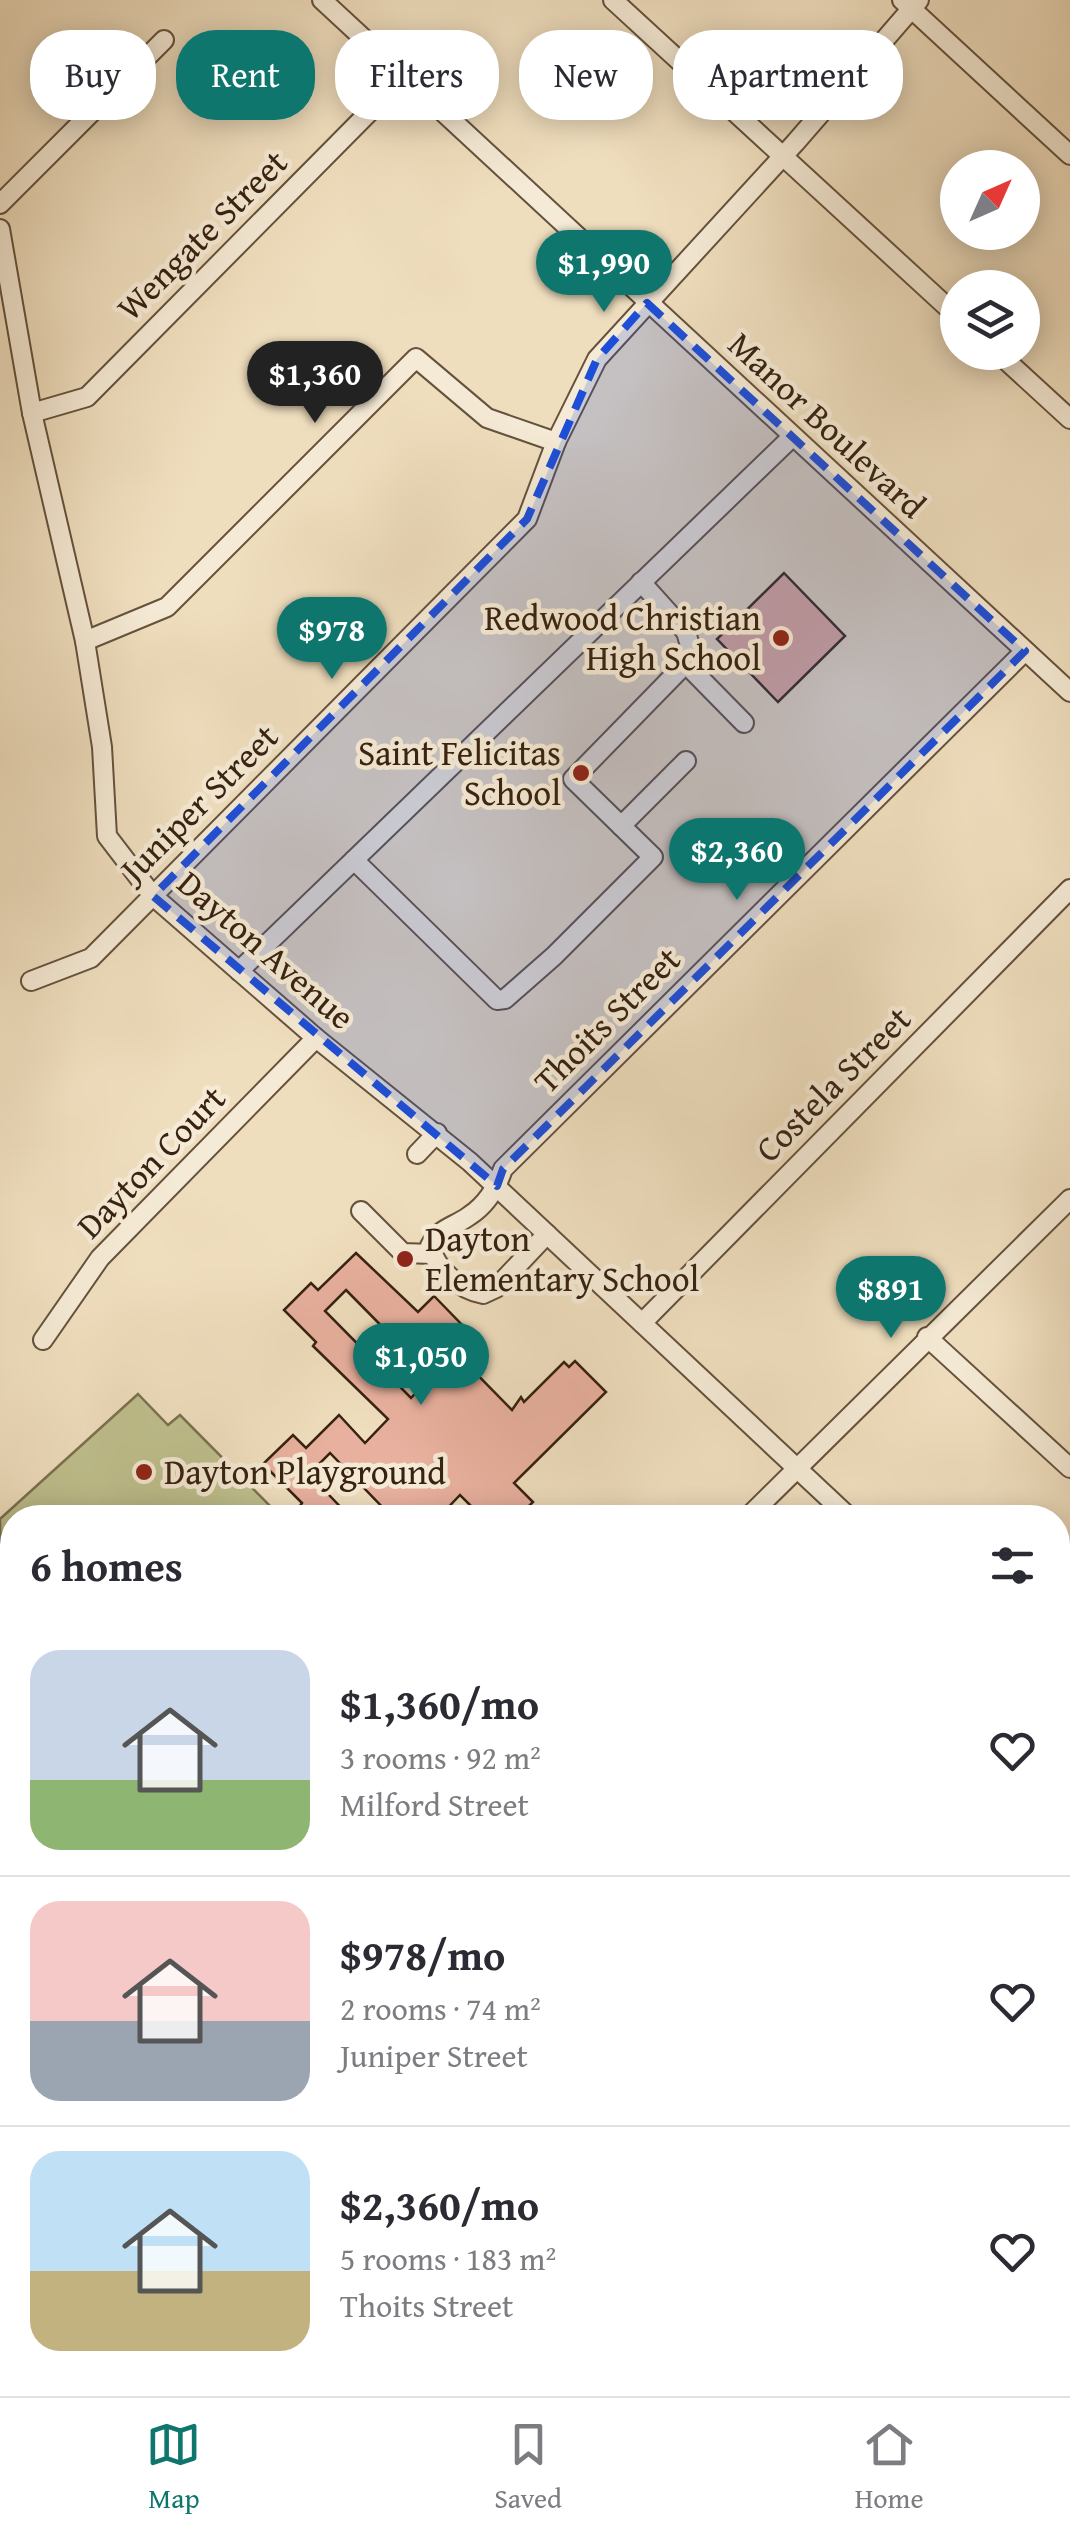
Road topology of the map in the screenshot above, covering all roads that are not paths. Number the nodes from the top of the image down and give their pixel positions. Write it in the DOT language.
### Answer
graph roads {
  1 [pos="322,0"];
  2 [pos="613,0"];
  3 [pos="911,3"];
  4 [pos="354,30"];
  5 [pos="164,40"];
  6 [pos="361,120"];
  7 [pos="450,120"];
  8 [pos="1070,155"];
  9 [pos="782,157"];
  10 [pos="0,204"];
  11 [pos="0,229"];
  12 [pos="940,301"];
  13 [pos="647,303"];
  14 [pos="1016,370"];
  15 [pos="32,413"];
  16 [pos="1070,419"];
  17 [pos="792,436"];
  18 [pos="556,442"];
  19 [pos="641,582"];
  20 [pos="85,641"];
  21 [pos="1026,650"];
  22 [pos="686,664"];
  23 [pos="1070,692"];
  24 [pos="744,723"];
  25 [pos="686,760"];
  26 [pos="621,826"];
  27 [pos="354,860"];
  28 [pos="1070,890"];
  29 [pos="152,896"];
  30 [pos="239,971"];
  31 [pos="31,982"];
  32 [pos="316,1038"];
  33 [pos="377,1059"];
  34 [pos="363,1074"];
  35 [pos="437,1134"];
  36 [pos="417,1154"];
  37 [pos="497,1186"];
  38 [pos="1070,1200"];
  39 [pos="361,1211"];
  40 [pos="546,1234"];
  41 [pos="432,1254"];
  42 [pos="642,1324"];
  43 [pos="927,1338"];
  44 [pos="44,1340"];
  45 [pos="796,1468"];
  46 [pos="1070,1468"];
  47 [pos="759,1505"];
  48 [pos="836,1505"];
  1 -- 4 [label="street, Manor Boulevard"];
  2 -- 9 [label="street"];
  3 -- 8 [label="street"];
  3 -- 9 [label="street, Juniper Street"];
  5 -- 10 [label="street"];
  6 -- 15 [label="street, Wengate Street"];
  7 -- 13 [label="street, Manor Boulevard"];
  9 -- 12 [label="street"];
  9 -- 13 [label="street, Juniper Street"];
  11 -- 15 [label="street, Dayton Avenue"];
  13 -- 17 [label="street, Manor Boulevard"];
  13 -- 18 [label="street, Juniper Street"];
  14 -- 16 [label="street"];
  15 -- 20 [label="street, Dayton Avenue"];
  17 -- 19 [label="street"];
  17 -- 21 [label="street, Manor Boulevard"];
  18 -- 20 [label="street"];
  18 -- 29 [label="street, Juniper Street"];
  19 -- 22 [label="street"];
  19 -- 27 [label="street"];
  20 -- 29 [label="street, Dayton Avenue"];
  21 -- 23 [label="street, Manor Boulevard"];
  21 -- 37 [label="street, Thoits Street"];
  22 -- 24 [label="street"];
  22 -- 26 [label="street"];
  25 -- 26 [label="street"];
  26 -- 27 [label="street"];
  27 -- 30 [label="street"];
  28 -- 42 [label="street, Costela Street"];
  29 -- 30 [label="street, Dayton Avenue"];
  29 -- 31 [label="street, Juniper Street"];
  30 -- 32 [label="street, Dayton Avenue"];
  32 -- 34 [label="street, Dayton Avenue"];
  32 -- 44 [label="street, Dayton Court"];
  33 -- 34 [label="street"];
  34 -- 35 [label="street, Dayton Avenue"];
  35 -- 36 [label="street"];
  35 -- 37 [label="street, Dayton Avenue"];
  37 -- 40 [label="street, Dayton Avenue"];
  37 -- 41 [label="street, Thoits Street"];
  38 -- 43 [label="street"];
  39 -- 41 [label="street"];
  40 -- 41 [label="street"];
  40 -- 42 [label="street, Dayton Avenue"];
  42 -- 45 [label="street, Dayton Avenue"];
  43 -- 45 [label="street"];
  43 -- 46 [label="street"];
  45 -- 47 [label="street"];
  45 -- 48 [label="street, Dayton Avenue"];
}
